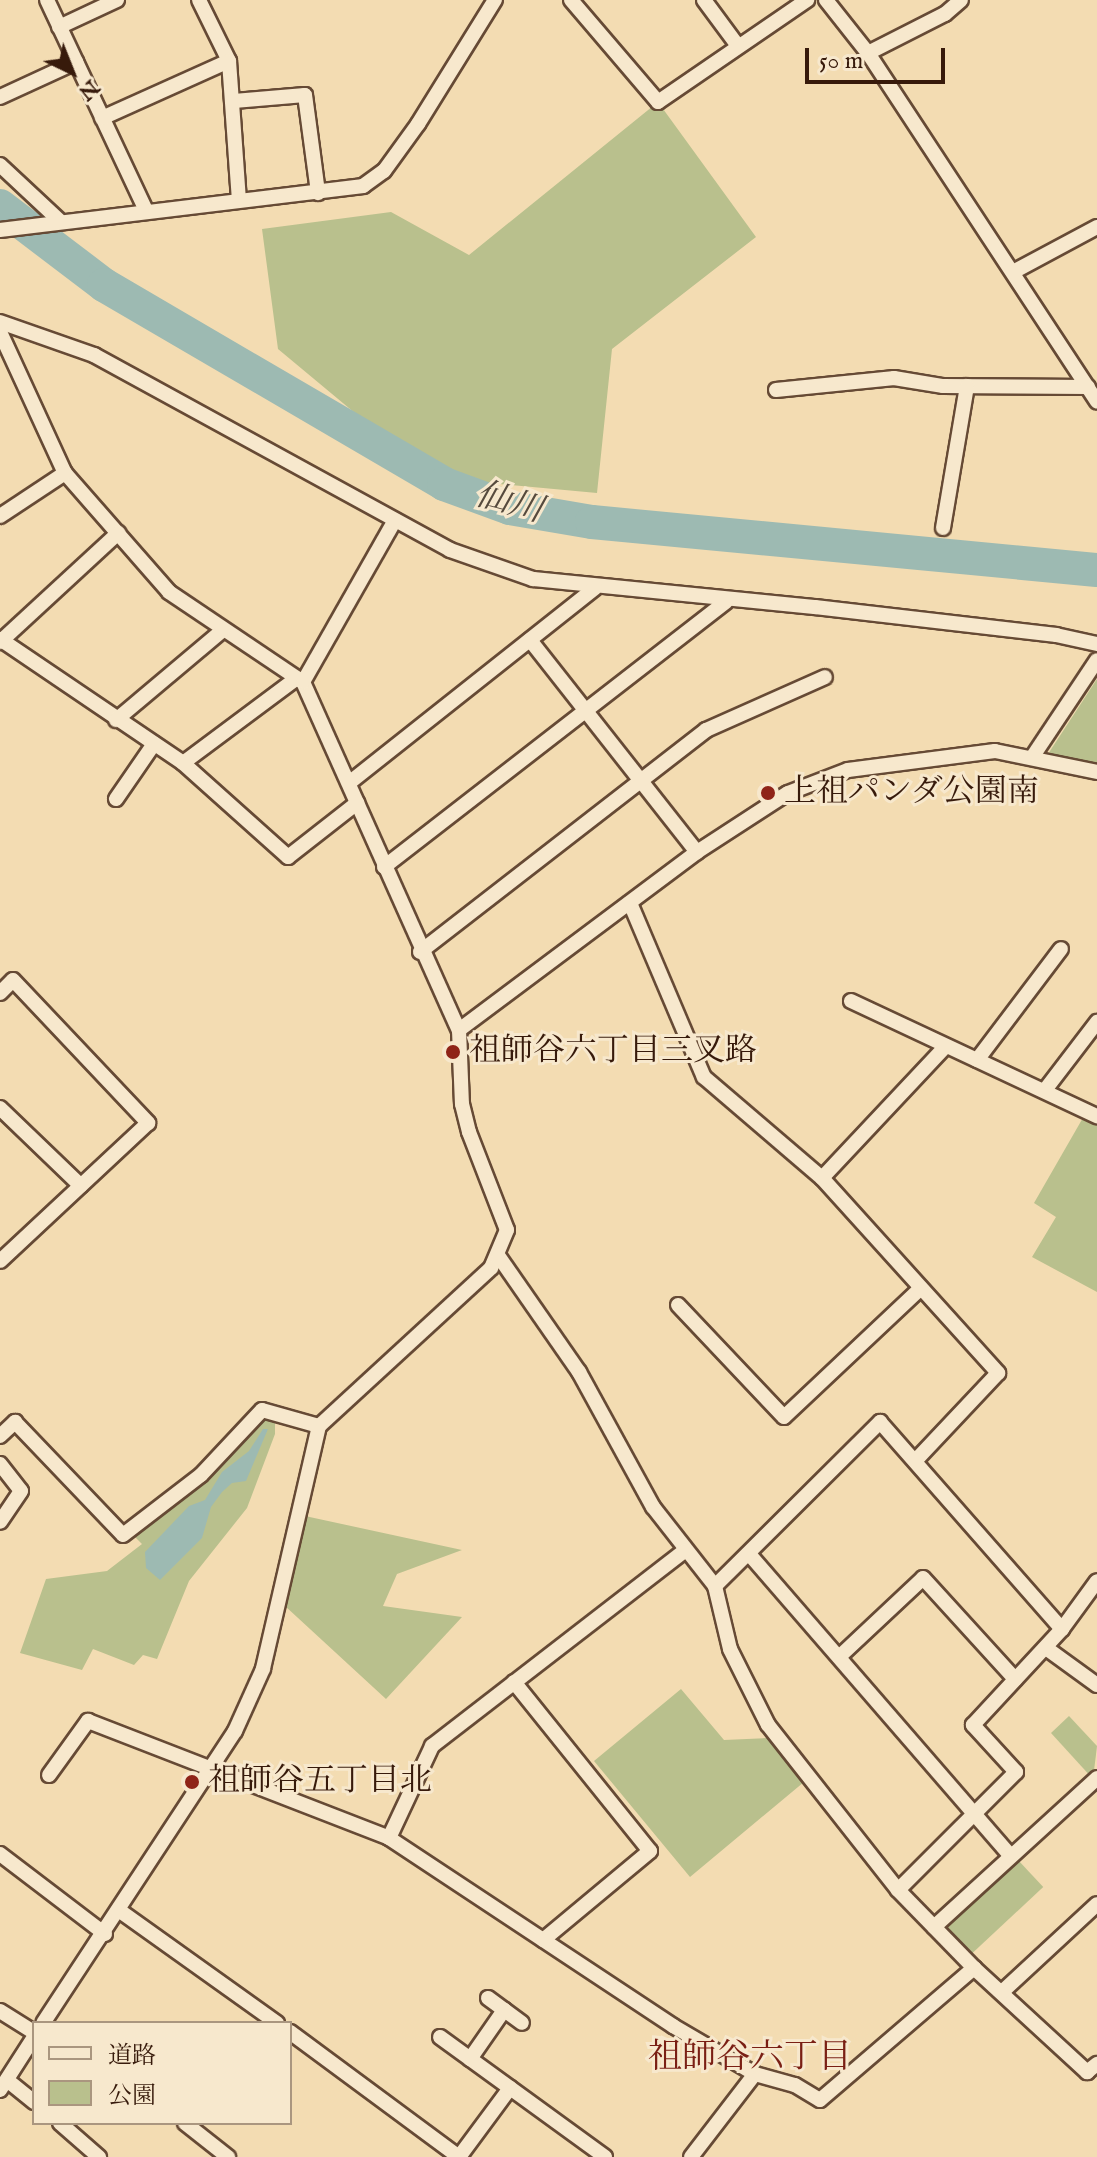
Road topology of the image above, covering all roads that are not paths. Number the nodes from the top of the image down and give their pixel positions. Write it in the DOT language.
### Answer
graph roads {
  1 [pos="47,0"];
  2 [pos="117,0"];
  3 [pos="199,0"];
  4 [pos="495,0"];
  5 [pos="571,0"];
  6 [pos="704,0"];
  7 [pos="807,0"];
  8 [pos="826,0"];
  9 [pos="961,0"];
  10 [pos="59,27"];
  11 [pos="738,46"];
  12 [pos="868,53"];
  13 [pos="229,61"];
  14 [pos="76,62"];
  15 [pos="0,97"];
  16 [pos="234,101"];
  17 [pos="102,118"];
  18 [pos="0,165"];
  19 [pos="318,193"];
  20 [pos="239,199"];
  21 [pos="146,210"];
  22 [pos="56,223"];
  23 [pos="1097,227"];
  24 [pos="0,230"];
  25 [pos="1013,272"];
  26 [pos="0,322"];
  27 [pos="0,332"];
  28 [pos="967,386"];
  29 [pos="1088,387"];
  30 [pos="776,390"];
  31 [pos="1097,401"];
  32 [pos="65,473"];
  33 [pos="0,516"];
  34 [pos="395,520"];
  35 [pos="943,528"];
  36 [pos="118,533"];
  37 [pos="595,588"];
  38 [pos="726,602"];
  39 [pos="223,630"];
  40 [pos="0,640"];
  41 [pos="530,640"];
  42 [pos="1097,644"];
  43 [pos="1097,660"];
  44 [pos="825,677"];
  45 [pos="300,680"];
  46 [pos="584,710"];
  47 [pos="116,720"];
  48 [pos="154,744"];
  49 [pos="1033,756"];
  50 [pos="183,763"];
  51 [pos="1097,772"];
  52 [pos="639,781"];
  53 [pos="349,783"];
  54 [pos="116,799"];
  55 [pos="357,803"];
  56 [pos="697,852"];
  57 [pos="384,867"];
  58 [pos="630,903"];
  59 [pos="1061,949"];
  60 [pos="420,952"];
  61 [pos="0,993"];
  62 [pos="851,1001"];
  63 [pos="1097,1022"];
  64 [pos="459,1030"];
  65 [pos="944,1048"];
  66 [pos="977,1060"];
  67 [pos="1045,1090"];
  68 [pos="0,1108"];
  69 [pos="1097,1116"];
  70 [pos="822,1178"];
  71 [pos="81,1186"];
  72 [pos="499,1257"];
  73 [pos="0,1261"];
  74 [pos="921,1288"];
  75 [pos="678,1305"];
  76 [pos="319,1426"];
  77 [pos="0,1436"];
  78 [pos="916,1460"];
  79 [pos="0,1464"];
  80 [pos="0,1522"];
  81 [pos="684,1551"];
  82 [pos="750,1555"];
  83 [pos="1096,1583"];
  84 [pos="715,1586"];
  85 [pos="1062,1629"];
  86 [pos="1046,1648"];
  87 [pos="839,1657"];
  88 [pos="1015,1679"];
  89 [pos="514,1682"];
  90 [pos="1097,1685"];
  91 [pos="209,1771"];
  92 [pos="49,1775"];
  93 [pos="1097,1778"];
  94 [pos="974,1813"];
  95 [pos="389,1838"];
  96 [pos="0,1854"];
  97 [pos="1010,1855"];
  98 [pos="898,1890"];
  99 [pos="1097,1904"];
  100 [pos="120,1911"];
  101 [pos="934,1927"];
  102 [pos="105,1934"];
  103 [pos="543,1940"];
  104 [pos="974,1968"];
  105 [pos="1002,1992"];
  106 [pos="488,1998"];
  107 [pos="504,2010"];
  108 [pos="0,2011"];
  109 [pos="50,2020"];
  110 [pos="274,2021"];
  111 [pos="522,2023"];
  112 [pos="32,2033"];
  113 [pos="292,2033"];
  114 [pos="32,2037"];
  115 [pos="440,2037"];
  116 [pos="470,2059"];
  117 [pos="1097,2064"];
  118 [pos="755,2074"];
  119 [pos="4,2085"];
  120 [pos="510,2088"];
  121 [pos="32,2101"];
  122 [pos="62,2125"];
  123 [pos="188,2125"];
  124 [pos="99,2157"];
  125 [pos="228,2157"];
  126 [pos="459,2157"];
  127 [pos="605,2157"];
  128 [pos="691,2157"];
  1 -- 10 [label="street"];
  2 -- 10 [label="street"];
  3 -- 13 [label="street"];
  4 -- 19 [label="street"];
  5 -- 11 [label="street"];
  6 -- 11 [label="street"];
  7 -- 11 [label="street"];
  8 -- 12 [label="street"];
  9 -- 12 [label="street"];
  10 -- 14 [label="street"];
  12 -- 25 [label="street"];
  13 -- 16 [label="street"];
  13 -- 17 [label="street"];
  14 -- 15 [label="street"];
  14 -- 17 [label="street"];
  16 -- 19 [label="street"];
  16 -- 20 [label="street"];
  17 -- 21 [label="street"];
  18 -- 22 [label="street"];
  19 -- 20 [label="street"];
  20 -- 21 [label="street"];
  21 -- 22 [label="street"];
  22 -- 24 [label="street"];
  23 -- 25 [label="street"];
  25 -- 29 [label="street"];
  26 -- 34 [label="street"];
  27 -- 32 [label="street"];
  28 -- 29 [label="street"];
  28 -- 30 [label="street"];
  28 -- 35 [label="street"];
  29 -- 31 [label="street"];
  32 -- 33 [label="street"];
  32 -- 36 [label="street"];
  34 -- 37 [label="street"];
  34 -- 45 [label="street"];
  36 -- 39 [label="street"];
  36 -- 40 [label="street"];
  37 -- 38 [label="street"];
  37 -- 41 [label="street"];
  38 -- 42 [label="street"];
  38 -- 46 [label="street"];
  39 -- 45 [label="street"];
  39 -- 47 [label="street"];
  40 -- 47 [label="street"];
  41 -- 46 [label="street"];
  41 -- 53 [label="street"];
  43 -- 49 [label="street"];
  44 -- 52 [label="street"];
  45 -- 50 [label="street"];
  45 -- 53 [label="street"];
  46 -- 52 [label="street"];
  46 -- 57 [label="street"];
  47 -- 48 [label="street"];
  48 -- 50 [label="street"];
  48 -- 54 [label="street"];
  49 -- 51 [label="street"];
  49 -- 56 [label="street"];
  50 -- 55 [label="street"];
  52 -- 56 [label="street"];
  52 -- 60 [label="street"];
  53 -- 55 [label="street"];
  55 -- 57 [label="street"];
  56 -- 58 [label="street"];
  57 -- 60 [label="street"];
  58 -- 64 [label="street"];
  58 -- 70 [label="street"];
  59 -- 66 [label="street"];
  60 -- 64 [label="street"];
  61 -- 71 [label="street"];
  62 -- 65 [label="street"];
  63 -- 67 [label="street"];
  64 -- 72 [label="street"];
  65 -- 66 [label="street"];
  65 -- 70 [label="street"];
  66 -- 67 [label="street"];
  67 -- 69 [label="street"];
  68 -- 71 [label="street"];
  70 -- 74 [label="street"];
  71 -- 73 [label="street"];
  72 -- 76 [label="street"];
  72 -- 81 [label="street"];
  74 -- 75 [label="street"];
  74 -- 78 [label="street"];
  76 -- 77 [label="street"];
  76 -- 91 [label="street"];
  78 -- 82 [label="street"];
  78 -- 85 [label="street"];
  79 -- 80 [label="street"];
  81 -- 84 [label="street"];
  81 -- 89 [label="street"];
  82 -- 84 [label="street"];
  82 -- 87 [label="street"];
  83 -- 85 [label="street"];
  84 -- 98 [label="street"];
  85 -- 86 [label="street"];
  86 -- 88 [label="street"];
  86 -- 90 [label="street"];
  87 -- 88 [label="street"];
  87 -- 94 [label="street"];
  88 -- 94 [label="street"];
  89 -- 95 [label="street"];
  89 -- 103 [label="street"];
  91 -- 92 [label="street"];
  91 -- 95 [label="street"];
  91 -- 100 [label="street"];
  93 -- 97 [label="street"];
  94 -- 97 [label="street"];
  94 -- 98 [label="street"];
  95 -- 103 [label="street"];
  96 -- 102 [label="street"];
  97 -- 101 [label="street"];
  98 -- 101 [label="street"];
  99 -- 105 [label="street"];
  100 -- 102 [label="street"];
  100 -- 110 [label="street"];
  101 -- 104 [label="street"];
  102 -- 109 [label="street"];
  103 -- 118 [label="street"];
  104 -- 105 [label="street"];
  104 -- 118 [label="street"];
  105 -- 117 [label="street"];
  106 -- 107 [label="street"];
  107 -- 111 [label="street"];
  107 -- 116 [label="street"];
  108 -- 112 [label="street"];
  113 -- 126 [label="street"];
  114 -- 119 [label="street"];
  115 -- 116 [label="street"];
  116 -- 120 [label="street"];
  118 -- 128 [label="street"];
  119 -- 121 [label="street"];
  120 -- 126 [label="street"];
  120 -- 127 [label="street"];
  122 -- 124 [label="street"];
  123 -- 125 [label="street"];
}
